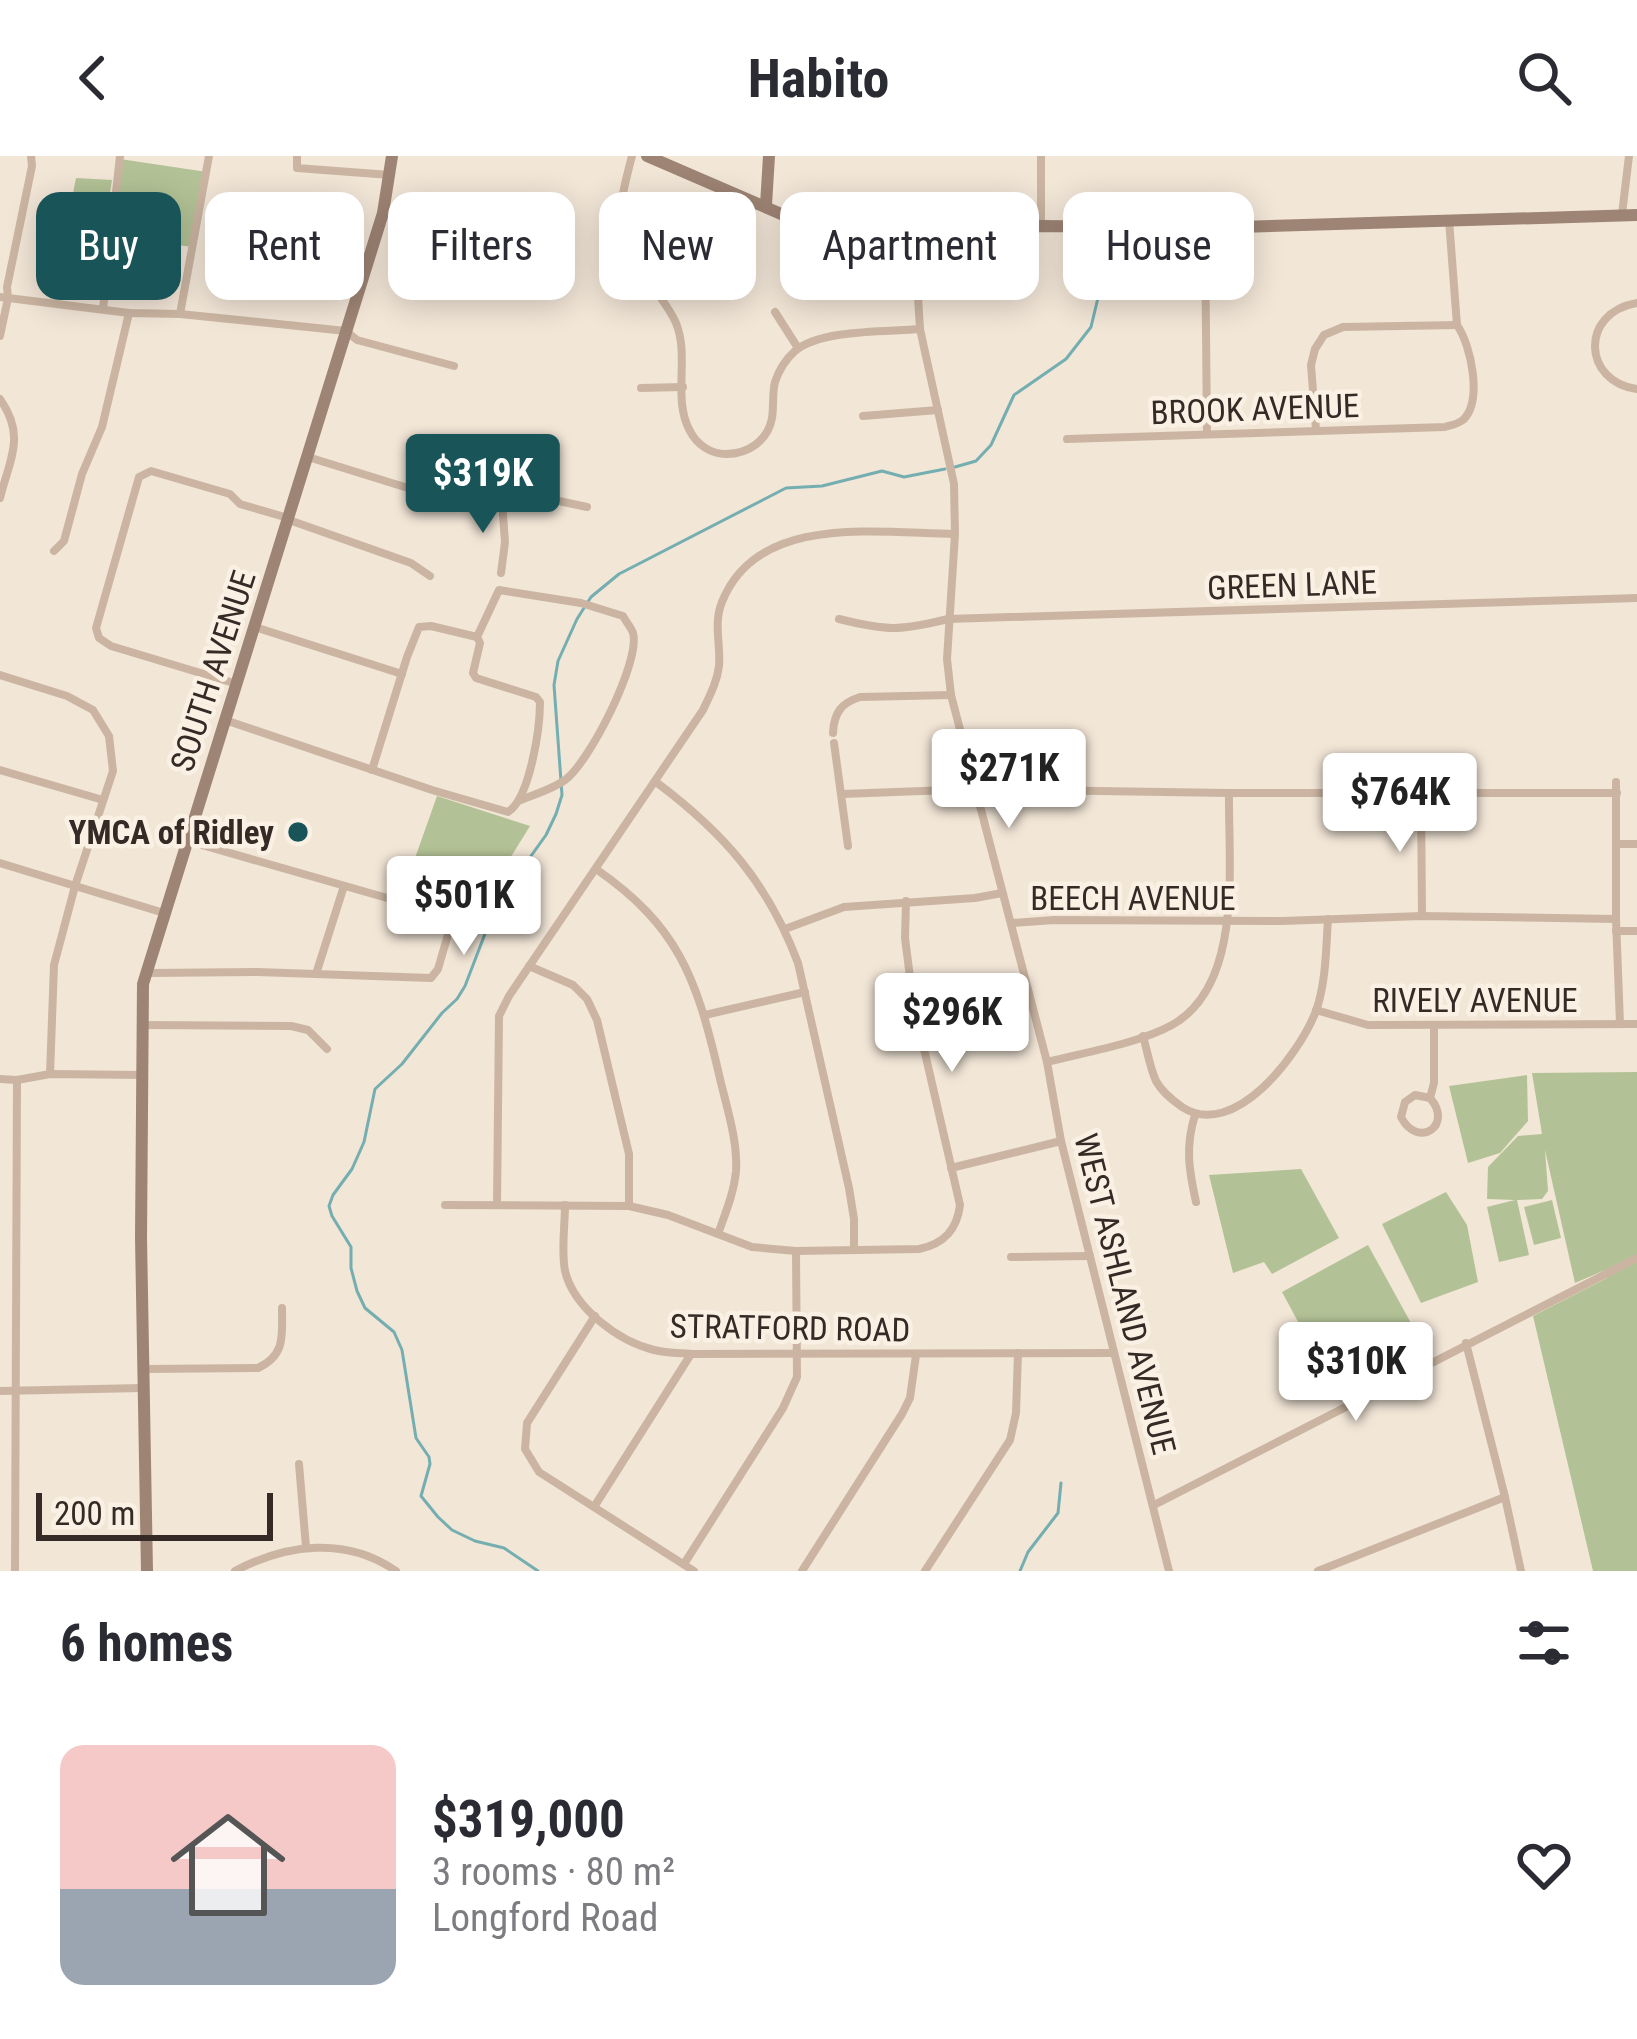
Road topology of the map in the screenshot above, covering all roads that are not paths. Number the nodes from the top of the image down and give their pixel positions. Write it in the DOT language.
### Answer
graph roads {
  1 [pos="32,156"];
  2 [pos="120,156"];
  3 [pos="209,156"];
  4 [pos="297,156"];
  5 [pos="392,156"];
  6 [pos="632,156"];
  7 [pos="646,156"];
  8 [pos="769,156"];
  9 [pos="1041,156"];
  10 [pos="1629,156"];
  11 [pos="390,176"];
  12 [pos="766,205"];
  13 [pos="780,212"];
  14 [pos="1637,215"];
  15 [pos="1621,217"];
  16 [pos="1449,220"];
  17 [pos="1041,226"];
  18 [pos="1063,226"];
  19 [pos="1254,226"];
  20 [pos="4,297"];
  21 [pos="918,300"];
  22 [pos="1206,300"];
  23 [pos="1637,303"];
  24 [pos="103,309"];
  25 [pos="775,312"];
  26 [pos="129,313"];
  27 [pos="180,314"];
  28 [pos="1457,325"];
  29 [pos="920,329"];
  30 [pos="346,331"];
  31 [pos="0,337"];
  32 [pos="798,348"];
  33 [pos="454,366"];
  34 [pos="683,387"];
  35 [pos="641,388"];
  36 [pos="1637,389"];
  37 [pos="0,399"];
  38 [pos="938,410"];
  39 [pos="863,416"];
  40 [pos="1316,430"];
  41 [pos="1207,434"];
  42 [pos="1067,439"];
  43 [pos="308,457"];
  44 [pos="0,498"];
  45 [pos="502,501"];
  46 [pos="587,507"];
  47 [pos="289,519"];
  48 [pos="955,534"];
  49 [pos="53,551"];
  50 [pos="500,573"];
  51 [pos="430,576"];
  52 [pos="1637,598"];
  53 [pos="839,619"];
  54 [pos="948,620"];
  55 [pos="255,627"];
  56 [pos="477,637"];
  57 [pos="402,674"];
  58 [pos="0,675"];
  59 [pos="237,684"];
  60 [pos="952,695"];
  61 [pos="225,720"];
  62 [pos="0,770"];
  63 [pos="372,770"];
  64 [pos="656,782"];
  65 [pos="976,789"];
  66 [pos="842,794"];
  67 [pos="1228,794"];
  68 [pos="1421,794"];
  69 [pos="103,800"];
  70 [pos="521,800"];
  71 [pos="187,841"];
  72 [pos="1616,844"];
  73 [pos="1637,844"];
  74 [pos="848,846"];
  75 [pos="0,863"];
  76 [pos="596,869"];
  77 [pos="75,886"];
  78 [pos="344,886"];
  79 [pos="1002,893"];
  80 [pos="906,902"];
  81 [pos="164,913"];
  82 [pos="1422,916"];
  83 [pos="1328,919"];
  84 [pos="1616,919"];
  85 [pos="1228,921"];
  86 [pos="1011,923"];
  87 [pos="785,929"];
  88 [pos="1616,931"];
  89 [pos="1637,931"];
  90 [pos="529,966"];
  91 [pos="146,973"];
  92 [pos="316,974"];
  93 [pos="805,992"];
  94 [pos="964,1005"];
  95 [pos="1316,1010"];
  96 [pos="705,1015"];
  97 [pos="916,1016"];
  98 [pos="1620,1024"];
  99 [pos="1637,1024"];
  100 [pos="142,1025"];
  101 [pos="1434,1026"];
  102 [pos="1143,1036"];
  103 [pos="327,1049"];
  104 [pos="1047,1062"];
  105 [pos="50,1074"];
  106 [pos="143,1075"];
  107 [pos="0,1079"];
  108 [pos="16,1080"];
  109 [pos="1430,1098"];
  110 [pos="1195,1115"];
  111 [pos="1060,1141"];
  112 [pos="951,1168"];
  113 [pos="1196,1202"];
  114 [pos="445,1204"];
  115 [pos="497,1204"];
  116 [pos="566,1205"];
  117 [pos="629,1206"];
  118 [pos="718,1234"];
  119 [pos="854,1250"];
  120 [pos="796,1251"];
  121 [pos="1090,1256"];
  122 [pos="1011,1257"];
  123 [pos="1637,1258"];
  124 [pos="282,1308"];
  125 [pos="595,1316"];
  126 [pos="1466,1343"];
  127 [pos="798,1353"];
  128 [pos="1114,1353"];
  129 [pos="691,1354"];
  130 [pos="916,1354"];
  131 [pos="1018,1354"];
  132 [pos="143,1369"];
  133 [pos="144,1388"];
  134 [pos="0,1390"];
  135 [pos="14,1390"];
  136 [pos="299,1464"];
  137 [pos="1505,1498"];
  138 [pos="1154,1504"];
  139 [pos="594,1507"];
  140 [pos="306,1547"];
  141 [pos="684,1564"];
  142 [pos="15,1571"];
  143 [pos="147,1571"];
  144 [pos="235,1571"];
  145 [pos="396,1571"];
  146 [pos="694,1571"];
  147 [pos="802,1571"];
  148 [pos="925,1571"];
  149 [pos="1168,1571"];
  150 [pos="1318,1571"];
  151 [pos="1521,1571"];
  1 -- 20 [label="street"];
  2 -- 24 [label="street"];
  3 -- 27 [label="street"];
  4 -- 11 [label="street"];
  5 -- 11 [label="street, SOUTH AVENUE"];
  6 -- 34 [label="street"];
  7 -- 12 [label="street"];
  8 -- 12 [label="street"];
  9 -- 17 [label="street"];
  10 -- 15 [label="street"];
  11 -- 30 [label="street, SOUTH AVENUE"];
  12 -- 13 [label="street"];
  14 -- 15 [label="street"];
  15 -- 16 [label="street"];
  16 -- 19 [label="street"];
  16 -- 28 [label="street"];
  17 -- 18 [label="street"];
  20 -- 24 [label="street"];
  20 -- 31 [label="street"];
  21 -- 29 [label="street, WEST ASHLAND AVENUE"];
  22 -- 41 [label="street"];
  23 -- 36 [label="street"];
  24 -- 26 [label="street"];
  25 -- 32 [label="street"];
  26 -- 27 [label="street"];
  26 -- 49 [label="street"];
  27 -- 30 [label="street"];
  28 -- 40 [label="street"];
  28 -- 40 [label="street, BROOK AVENUE"];
  29 -- 32 [label="street"];
  29 -- 38 [label="street, WEST ASHLAND AVENUE"];
  30 -- 33 [label="street"];
  30 -- 43 [label="street, SOUTH AVENUE"];
  32 -- 34 [label="street"];
  34 -- 35 [label="street"];
  37 -- 44 [label="street"];
  38 -- 39 [label="street"];
  38 -- 48 [label="street, WEST ASHLAND AVENUE"];
  40 -- 41 [label="street, BROOK AVENUE"];
  41 -- 42 [label="street, BROOK AVENUE"];
  43 -- 45 [label="street"];
  43 -- 47 [label="street, SOUTH AVENUE"];
  45 -- 46 [label="street"];
  45 -- 50 [label="street"];
  47 -- 51 [label="street"];
  47 -- 55 [label="street, SOUTH AVENUE"];
  47 -- 59 [label="street"];
  48 -- 54 [label="street, WEST ASHLAND AVENUE"];
  48 -- 64 [label="street"];
  52 -- 54 [label="street, GREEN LANE"];
  53 -- 54 [label="street, GREEN LANE"];
  54 -- 60 [label="street, WEST ASHLAND AVENUE"];
  55 -- 57 [label="street"];
  55 -- 59 [label="street, SOUTH AVENUE"];
  56 -- 57 [label="street"];
  56 -- 70 [label="street"];
  56 -- 70 [label="street"];
  57 -- 63 [label="street"];
  58 -- 69 [label="street"];
  59 -- 61 [label="street, SOUTH AVENUE"];
  60 -- 65 [label="street, WEST ASHLAND AVENUE"];
  60 -- 66 [label="street"];
  61 -- 63 [label="street"];
  61 -- 71 [label="street, SOUTH AVENUE"];
  62 -- 69 [label="street"];
  63 -- 70 [label="street"];
  64 -- 76 [label="street"];
  64 -- 87 [label="street"];
  65 -- 66 [label="street"];
  65 -- 67 [label="street"];
  65 -- 79 [label="street, WEST ASHLAND AVENUE"];
  66 -- 74 [label="street"];
  67 -- 68 [label="street"];
  67 -- 85 [label="street"];
  68 -- 72 [label="street"];
  68 -- 82 [label="street"];
  69 -- 77 [label="street"];
  71 -- 78 [label="street"];
  71 -- 81 [label="street, SOUTH AVENUE"];
  72 -- 73 [label="street"];
  72 -- 84 [label="street"];
  75 -- 77 [label="street"];
  76 -- 90 [label="street"];
  76 -- 96 [label="street"];
  77 -- 81 [label="street"];
  77 -- 105 [label="street"];
  78 -- 92 [label="street"];
  78 -- 92 [label="street"];
  79 -- 80 [label="street"];
  79 -- 86 [label="street, WEST ASHLAND AVENUE"];
  80 -- 87 [label="street"];
  80 -- 97 [label="street"];
  81 -- 91 [label="street, SOUTH AVENUE"];
  82 -- 83 [label="street, BEECH AVENUE"];
  82 -- 84 [label="street, BEECH AVENUE"];
  83 -- 85 [label="street, BEECH AVENUE"];
  83 -- 95 [label="street"];
  84 -- 88 [label="street"];
  85 -- 86 [label="street, BEECH AVENUE"];
  85 -- 102 [label="street"];
  86 -- 104 [label="street, WEST ASHLAND AVENUE"];
  87 -- 93 [label="street"];
  88 -- 89 [label="street"];
  88 -- 98 [label="street"];
  90 -- 115 [label="street"];
  90 -- 117 [label="street"];
  91 -- 92 [label="street"];
  91 -- 100 [label="street, SOUTH AVENUE"];
  93 -- 96 [label="street"];
  93 -- 119 [label="street"];
  94 -- 97 [label="street"];
  95 -- 101 [label="street, RIVELY AVENUE"];
  95 -- 110 [label="street"];
  96 -- 118 [label="street"];
  97 -- 112 [label="street"];
  98 -- 99 [label="street, RIVELY AVENUE"];
  98 -- 101 [label="street, RIVELY AVENUE"];
  100 -- 103 [label="street"];
  100 -- 106 [label="street, SOUTH AVENUE"];
  101 -- 109 [label="street"];
  102 -- 104 [label="street"];
  102 -- 110 [label="street"];
  104 -- 111 [label="street, WEST ASHLAND AVENUE"];
  105 -- 106 [label="street"];
  105 -- 108 [label="street"];
  106 -- 132 [label="street, SOUTH AVENUE"];
  107 -- 108 [label="street"];
  108 -- 135 [label="street"];
  109 -- 109 [label="street"];
  110 -- 113 [label="street"];
  111 -- 112 [label="street"];
  111 -- 121 [label="street, WEST ASHLAND AVENUE"];
  112 -- 119 [label="street"];
  114 -- 115 [label="street"];
  115 -- 116 [label="street"];
  116 -- 117 [label="street"];
  116 -- 125 [label="street, STRATFORD ROAD"];
  117 -- 118 [label="street"];
  118 -- 120 [label="street"];
  119 -- 120 [label="street"];
  120 -- 127 [label="street"];
  121 -- 122 [label="street"];
  121 -- 128 [label="street, WEST ASHLAND AVENUE"];
  123 -- 126 [label="street"];
  124 -- 132 [label="street"];
  125 -- 129 [label="street, STRATFORD ROAD"];
  125 -- 139 [label="street"];
  126 -- 137 [label="street"];
  126 -- 138 [label="street"];
  127 -- 129 [label="street, STRATFORD ROAD"];
  127 -- 130 [label="street, STRATFORD ROAD"];
  127 -- 141 [label="street"];
  128 -- 131 [label="street, STRATFORD ROAD"];
  128 -- 138 [label="street, WEST ASHLAND AVENUE"];
  129 -- 139 [label="street"];
  130 -- 131 [label="street, STRATFORD ROAD"];
  130 -- 147 [label="street"];
  131 -- 148 [label="street"];
  132 -- 133 [label="street, SOUTH AVENUE"];
  133 -- 135 [label="street"];
  133 -- 143 [label="street, SOUTH AVENUE"];
  134 -- 135 [label="street"];
  135 -- 142 [label="street"];
  136 -- 140 [label="street"];
  137 -- 150 [label="street"];
  137 -- 151 [label="street"];
  138 -- 149 [label="street, WEST ASHLAND AVENUE"];
  139 -- 141 [label="street"];
  140 -- 144 [label="street"];
  140 -- 145 [label="street"];
  141 -- 146 [label="street"];
}
